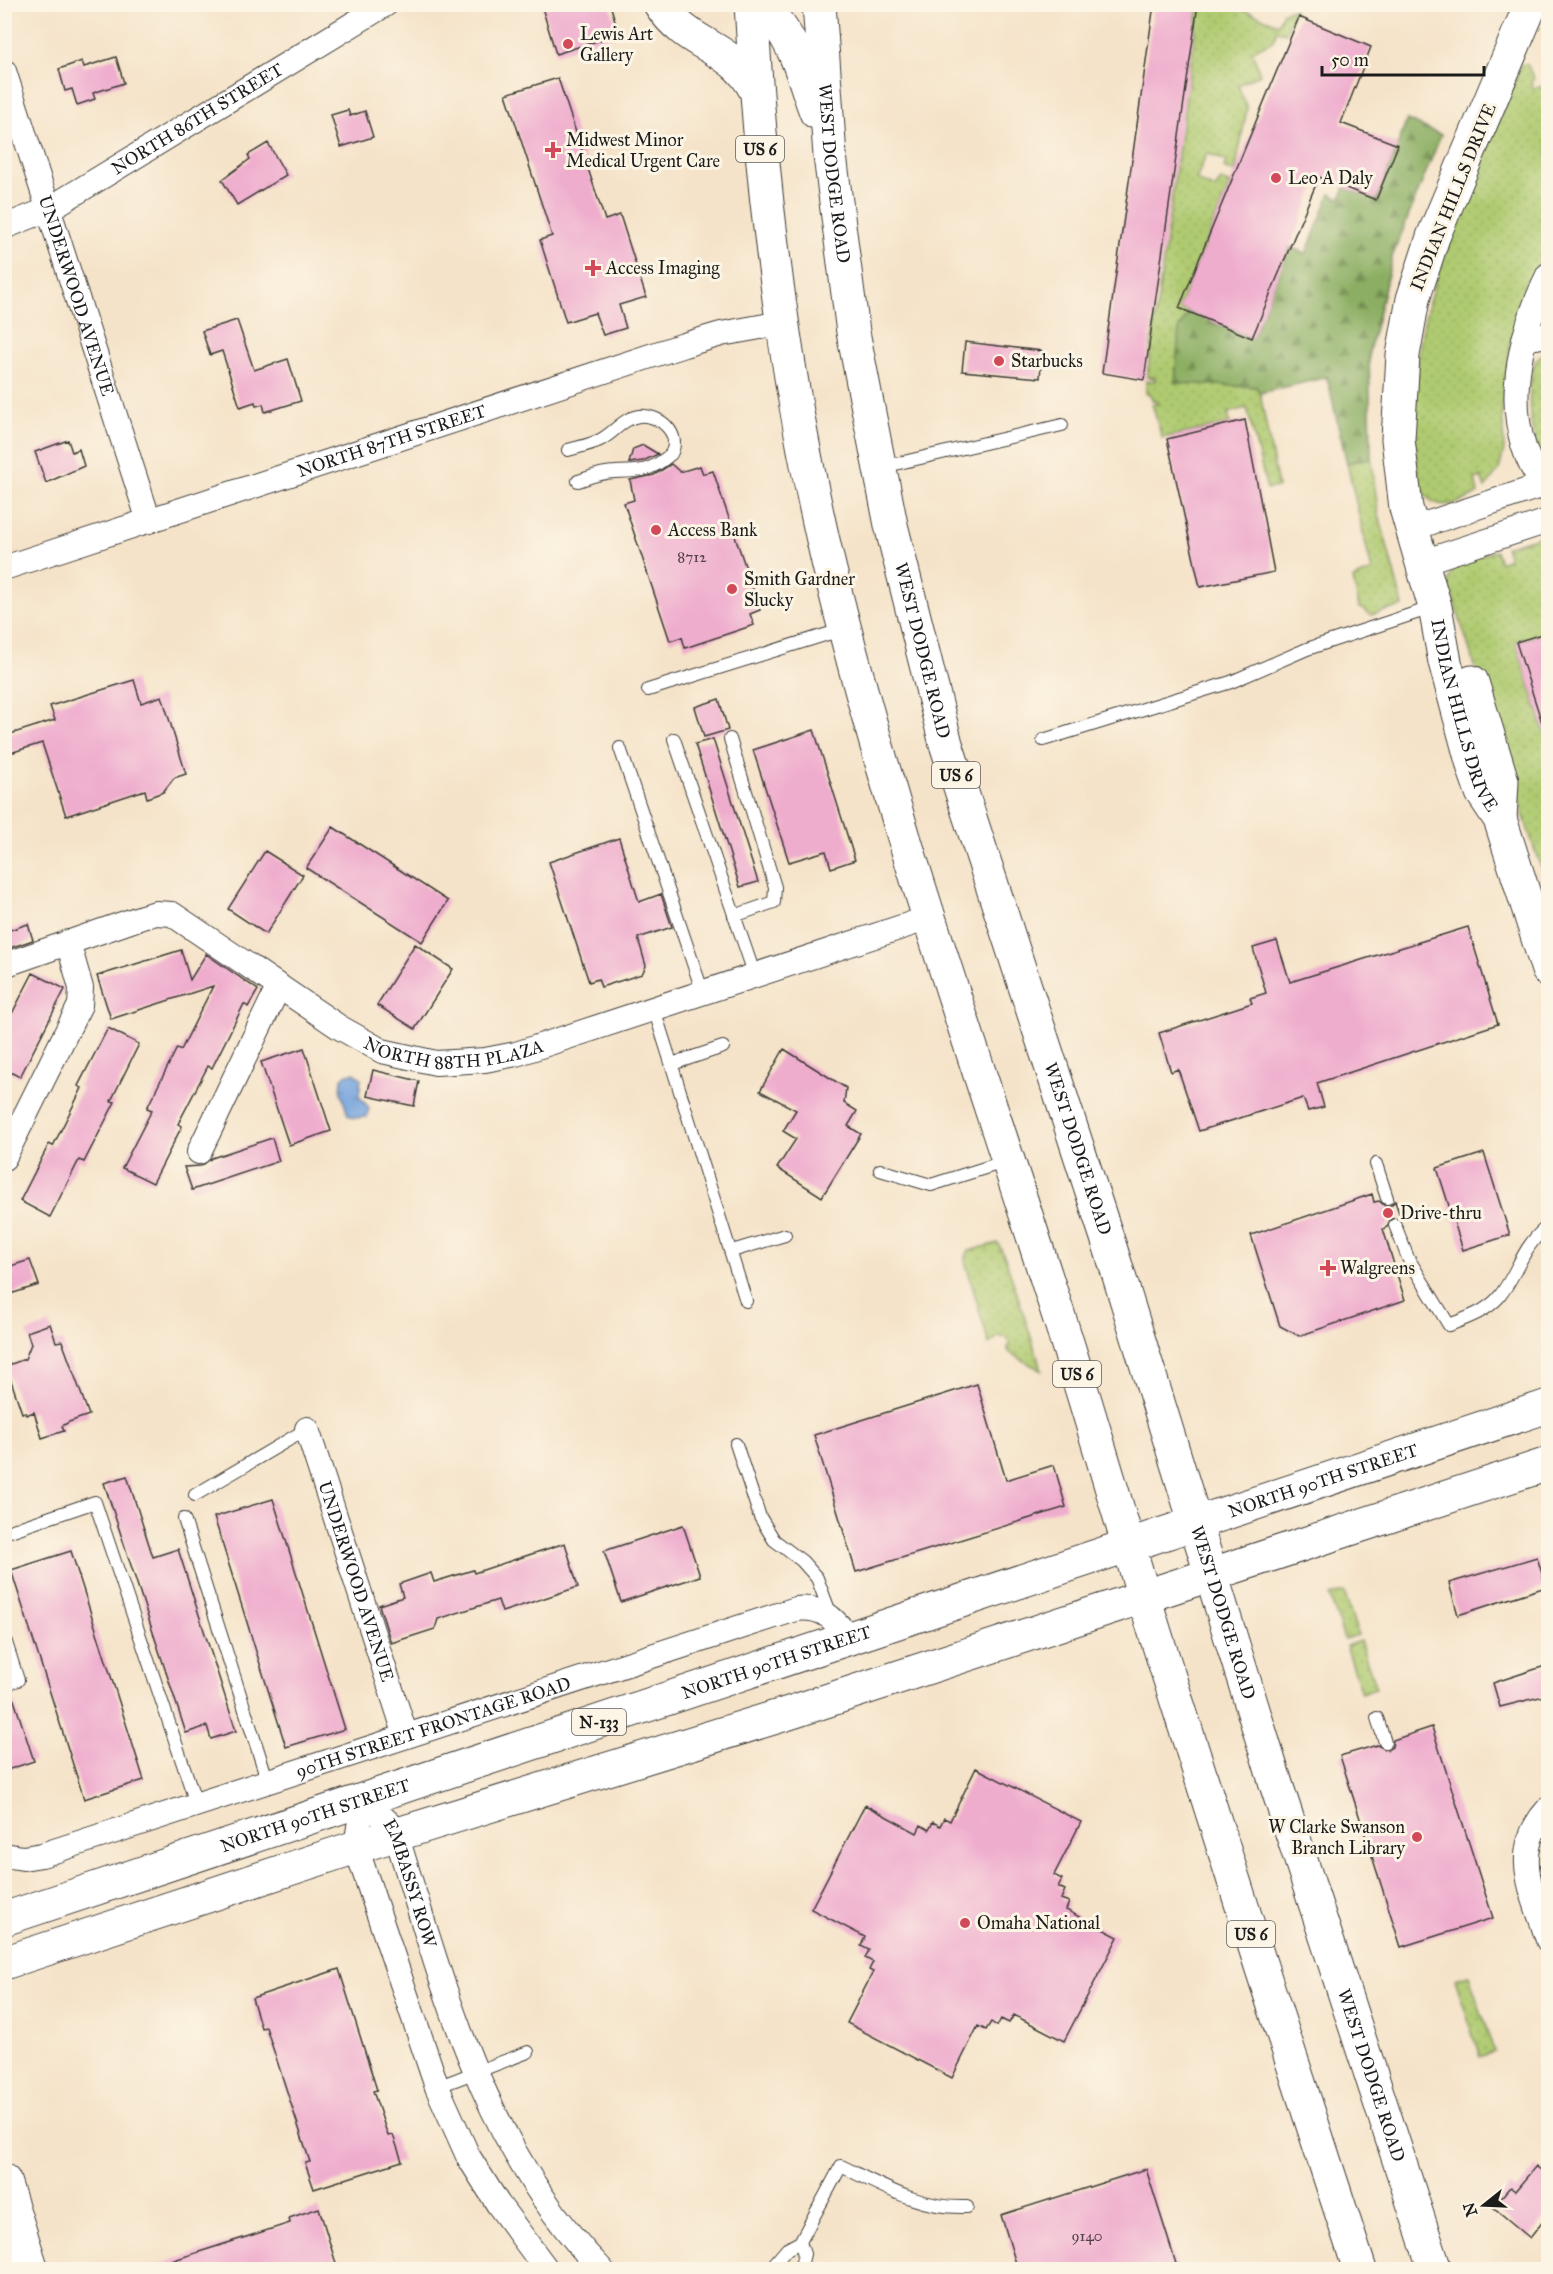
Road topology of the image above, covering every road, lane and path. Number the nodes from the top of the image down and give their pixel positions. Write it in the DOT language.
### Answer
graph roads {
  1 [pos="386,4"];
  2 [pos="660,4"];
  3 [pos="751,4"];
  4 [pos="819,4"];
  5 [pos="1531,4"];
  6 [pos="4,71"];
  7 [pos="756,89"];
  8 [pos="829,147"];
  9 [pos="49,209"];
  10 [pos="4,227"];
  11 [pos="1548,275"];
  12 [pos="782,323"];
  13 [pos="1548,335"];
  14 [pos="1524,339"];
  15 [pos="1062,425"];
  16 [pos="568,450"];
  17 [pos="878,468"];
  18 [pos="578,481"];
  19 [pos="1546,488"];
  20 [pos="149,520"];
  21 [pos="1548,521"];
  22 [pos="1411,529"];
  23 [pos="1420,562"];
  24 [pos="4,568"];
  25 [pos="1435,607"];
  26 [pos="845,629"];
  27 [pos="648,690"];
  28 [pos="674,739"];
  29 [pos="730,740"];
  30 [pos="1043,740"];
  31 [pos="620,748"];
  32 [pos="1539,908"];
  33 [pos="734,916"];
  34 [pos="929,918"];
  35 [pos="68,942"];
  36 [pos="4,965"];
  37 [pos="1548,970"];
  38 [pos="755,976"];
  39 [pos="279,986"];
  40 [pos="703,993"];
  41 [pos="654,1009"];
  42 [pos="723,1047"];
  43 [pos="672,1064"];
  44 [pos="199,1152"];
  45 [pos="4,1158"];
  46 [pos="1008,1161"];
  47 [pos="1376,1164"];
  48 [pos="880,1170"];
  49 [pos="1387,1198"];
  50 [pos="1395,1225"];
  51 [pos="1548,1226"];
  52 [pos="785,1235"];
  53 [pos="732,1251"];
  54 [pos="746,1301"];
  55 [pos="1548,1406"];
  56 [pos="307,1429"];
  57 [pos="736,1444"];
  58 [pos="1548,1464"];
  59 [pos="195,1495"];
  60 [pos="184,1518"];
  61 [pos="1194,1522"];
  62 [pos="4,1533"];
  63 [pos="1128,1544"];
  64 [pos="1210,1576"];
  65 [pos="1144,1598"];
  66 [pos="841,1627"];
  67 [pos="4,1636"];
  68 [pos="4,1685"];
  69 [pos="1377,1718"];
  70 [pos="406,1736"];
  71 [pos="1385,1742"];
  72 [pos="268,1782"];
  73 [pos="363,1800"];
  74 [pos="197,1806"];
  75 [pos="1544,1815"];
  76 [pos="396,1834"];
  77 [pos="356,1846"];
  78 [pos="4,1855"];
  79 [pos="4,1919"];
  80 [pos="1548,1940"];
  81 [pos="4,1963"];
  82 [pos="528,2052"];
  83 [pos="475,2071"];
  84 [pos="437,2087"];
  85 [pos="4,2181"];
  86 [pos="967,2207"];
  87 [pos="800,2242"];
  88 [pos="32,2270"];
  89 [pos="547,2270"];
  90 [pos="602,2270"];
  91 [pos="769,2270"];
  92 [pos="800,2270"];
  93 [pos="1360,2270"];
  94 [pos="1435,2270"];
  1 -- 9 [label="street, NORTH 86TH STREET"];
  2 -- 7 [label="main road"];
  3 -- 7 [label="main road, US 6"];
  3 -- 8 [label="main road"];
  4 -- 8 [label="main road, WEST DODGE ROAD / US 6"];
  5 -- 22 [label="main road, INDIAN HILLS DRIVE"];
  6 -- 9 [label="street, UNDERWOOD AVENUE"];
  7 -- 12 [label="main road, US 6"];
  8 -- 17 [label="main road, WEST DODGE ROAD / US 6"];
  9 -- 10 [label="street, NORTH 86TH STREET"];
  9 -- 20 [label="street, UNDERWOOD AVENUE"];
  11 -- 14 [label="street"];
  12 -- 20 [label="street, NORTH 87TH STREET"];
  12 -- 26 [label="main road, US 6"];
  13 -- 14 [label="street"];
  14 -- 19 [label="street"];
  15 -- 17 [label="lane"];
  16 -- 18 [label="lane"];
  17 -- 61 [label="main road, WEST DODGE ROAD / US 6"];
  19 -- 22 [label="street"];
  20 -- 24 [label="street, NORTH 87TH STREET"];
  21 -- 23 [label="street"];
  22 -- 23 [label="main road, INDIAN HILLS DRIVE"];
  23 -- 25 [label="main road, INDIAN HILLS DRIVE"];
  25 -- 30 [label="lane"];
  25 -- 32 [label="main road, INDIAN HILLS DRIVE"];
  26 -- 27 [label="lane"];
  26 -- 34 [label="main road, US 6"];
  28 -- 33 [label="lane"];
  29 -- 33 [label="lane"];
  31 -- 40 [label="lane"];
  32 -- 37 [label="main road, INDIAN HILLS DRIVE"];
  33 -- 38 [label="lane"];
  34 -- 38 [label="street, NORTH 88TH PLAZA"];
  34 -- 46 [label="main road, US 6"];
  35 -- 36 [label="street, NORTH 88TH PLAZA"];
  35 -- 39 [label="street, NORTH 88TH PLAZA"];
  35 -- 45 [label="street"];
  38 -- 40 [label="street, NORTH 88TH PLAZA"];
  39 -- 41 [label="street, NORTH 88TH PLAZA"];
  39 -- 44 [label="street"];
  40 -- 41 [label="street, NORTH 88TH PLAZA"];
  41 -- 43 [label="lane"];
  42 -- 43 [label="lane"];
  43 -- 53 [label="lane"];
  46 -- 48 [label="lane"];
  46 -- 63 [label="main road, US 6"];
  47 -- 49 [label="lane"];
  50 -- 51 [label="lane"];
  52 -- 53 [label="lane"];
  53 -- 54 [label="lane"];
  55 -- 61 [label="main road, NORTH 90TH STREET"];
  56 -- 59 [label="lane"];
  56 -- 70 [label="street, UNDERWOOD AVENUE"];
  57 -- 66 [label="lane"];
  58 -- 64 [label="main road"];
  60 -- 72 [label="lane"];
  61 -- 63 [label="main road, NORTH 90TH STREET / N-133"];
  61 -- 64 [label="main road, WEST DODGE ROAD / US 6"];
  62 -- 74 [label="lane"];
  63 -- 65 [label="main road, US 6"];
  63 -- 66 [label="main road, NORTH 90TH STREET / N-133"];
  64 -- 65 [label="main road"];
  64 -- 94 [label="main road, WEST DODGE ROAD / US 6"];
  65 -- 76 [label="main road"];
  65 -- 93 [label="main road, US 6"];
  66 -- 70 [label="street, 90TH STREET FRONTAGE ROAD"];
  66 -- 73 [label="main road, NORTH 90TH STREET / N-133"];
  67 -- 68 [label="lane"];
  69 -- 71 [label="lane"];
  70 -- 72 [label="street, 90TH STREET FRONTAGE ROAD"];
  72 -- 74 [label="street, 90TH STREET FRONTAGE ROAD"];
  73 -- 76 [label="street, EMBASSY ROW"];
  73 -- 77 [label="street, EMBASSY ROW"];
  73 -- 79 [label="main road, NORTH 90TH STREET / N-133"];
  74 -- 78 [label="street, 90TH STREET FRONTAGE ROAD"];
  75 -- 80 [label="street"];
  76 -- 77 [label="main road"];
  76 -- 83 [label="street, EMBASSY ROW"];
  77 -- 81 [label="main road"];
  77 -- 84 [label="street, EMBASSY ROW"];
  82 -- 83 [label="lane"];
  83 -- 84 [label="lane"];
  83 -- 90 [label="street, EMBASSY ROW"];
  84 -- 89 [label="street, EMBASSY ROW"];
  85 -- 88 [label="main road"];
  86 -- 87 [label="lane"];
  87 -- 91 [label="lane"];
  87 -- 92 [label="lane"];
}
